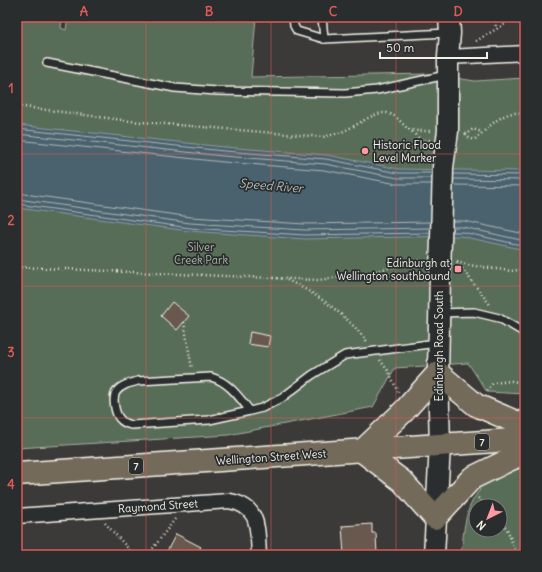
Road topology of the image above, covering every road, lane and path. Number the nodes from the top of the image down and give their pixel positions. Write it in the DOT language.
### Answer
graph roads {
  1 [pos="293,17"];
  2 [pos="322,17"];
  3 [pos="495,17"];
  4 [pos="504,24"];
  5 [pos="450,25"];
  6 [pos="496,29"];
  7 [pos="324,38"];
  8 [pos="472,43"];
  9 [pos="525,53"];
  10 [pos="47,63"];
  11 [pos="448,66"];
  12 [pos="17,106"];
  13 [pos="525,115"];
  14 [pos="408,129"];
  15 [pos="457,132"];
  16 [pos="430,140"];
  17 [pos="422,260"];
  18 [pos="17,267"];
  19 [pos="525,268"];
  20 [pos="286,280"];
  21 [pos="439,313"];
  22 [pos="499,318"];
  23 [pos="184,322"];
  24 [pos="525,333"];
  25 [pos="439,343"];
  26 [pos="374,351"];
  27 [pos="438,373"];
  28 [pos="193,378"];
  29 [pos="525,383"];
  30 [pos="400,396"];
  31 [pos="484,396"];
  32 [pos="250,411"];
  33 [pos="525,426"];
  34 [pos="525,439"];
  35 [pos="440,445"];
  36 [pos="362,451"];
  37 [pos="525,452"];
  38 [pos="17,474"];
  39 [pos="186,504"];
  40 [pos="17,516"];
  41 [pos="435,518"];
  42 [pos="103,521"];
  43 [pos="508,532"];
  44 [pos="134,555"];
  45 [pos="148,555"];
  46 [pos="259,555"];
  47 [pos="434,555"];
  48 [pos="517,555"];
  1 -- 7 [label="lane"];
  2 -- 7 [label="lane"];
  3 -- 6 [label="path"];
  4 -- 6 [label="path"];
  5 -- 7 [label="lane"];
  5 -- 11 [label="main road, Edinburgh Road South"];
  6 -- 8 [label="path"];
  9 -- 11 [label="street"];
  10 -- 11 [label="lane"];
  11 -- 15 [label="main road, Edinburgh Road South"];
  12 -- 14 [label="path"];
  13 -- 15 [label="path"];
  14 -- 15 [label="path"];
  14 -- 16 [label="path"];
  15 -- 21 [label="main road, Edinburgh Road South"];
  17 -- 20 [label="path"];
  18 -- 20 [label="path"];
  19 -- 22 [label="path"];
  20 -- 26 [label="path"];
  21 -- 22 [label="lane"];
  21 -- 25 [label="main road, Edinburgh Road South"];
  22 -- 24 [label="lane"];
  23 -- 28 [label="path"];
  25 -- 26 [label="lane"];
  25 -- 27 [label="main road, Edinburgh Road South"];
  26 -- 30 [label="path"];
  26 -- 32 [label="lane"];
  27 -- 33 [label="main road"];
  27 -- 35 [label="main road, Edinburgh Road South"];
  27 -- 36 [label="main road"];
  28 -- 32 [label="lane"];
  28 -- 32 [label="lane"];
  29 -- 31 [label="path"];
  34 -- 35 [label="main road, Wellington Street West / 7"];
  35 -- 36 [label="main road, Wellington Street West / 7"];
  35 -- 41 [label="main road, Edinburgh Road South"];
  36 -- 38 [label="main road, Wellington Street West / 7"];
  36 -- 41 [label="main road"];
  37 -- 41 [label="main road"];
  39 -- 40 [label="street, Raymond Street"];
  39 -- 45 [label="path"];
  39 -- 46 [label="street, Raymond Street"];
  41 -- 47 [label="main road, Edinburgh Road South"];
  42 -- 44 [label="path"];
  43 -- 48 [label="path"];
}
